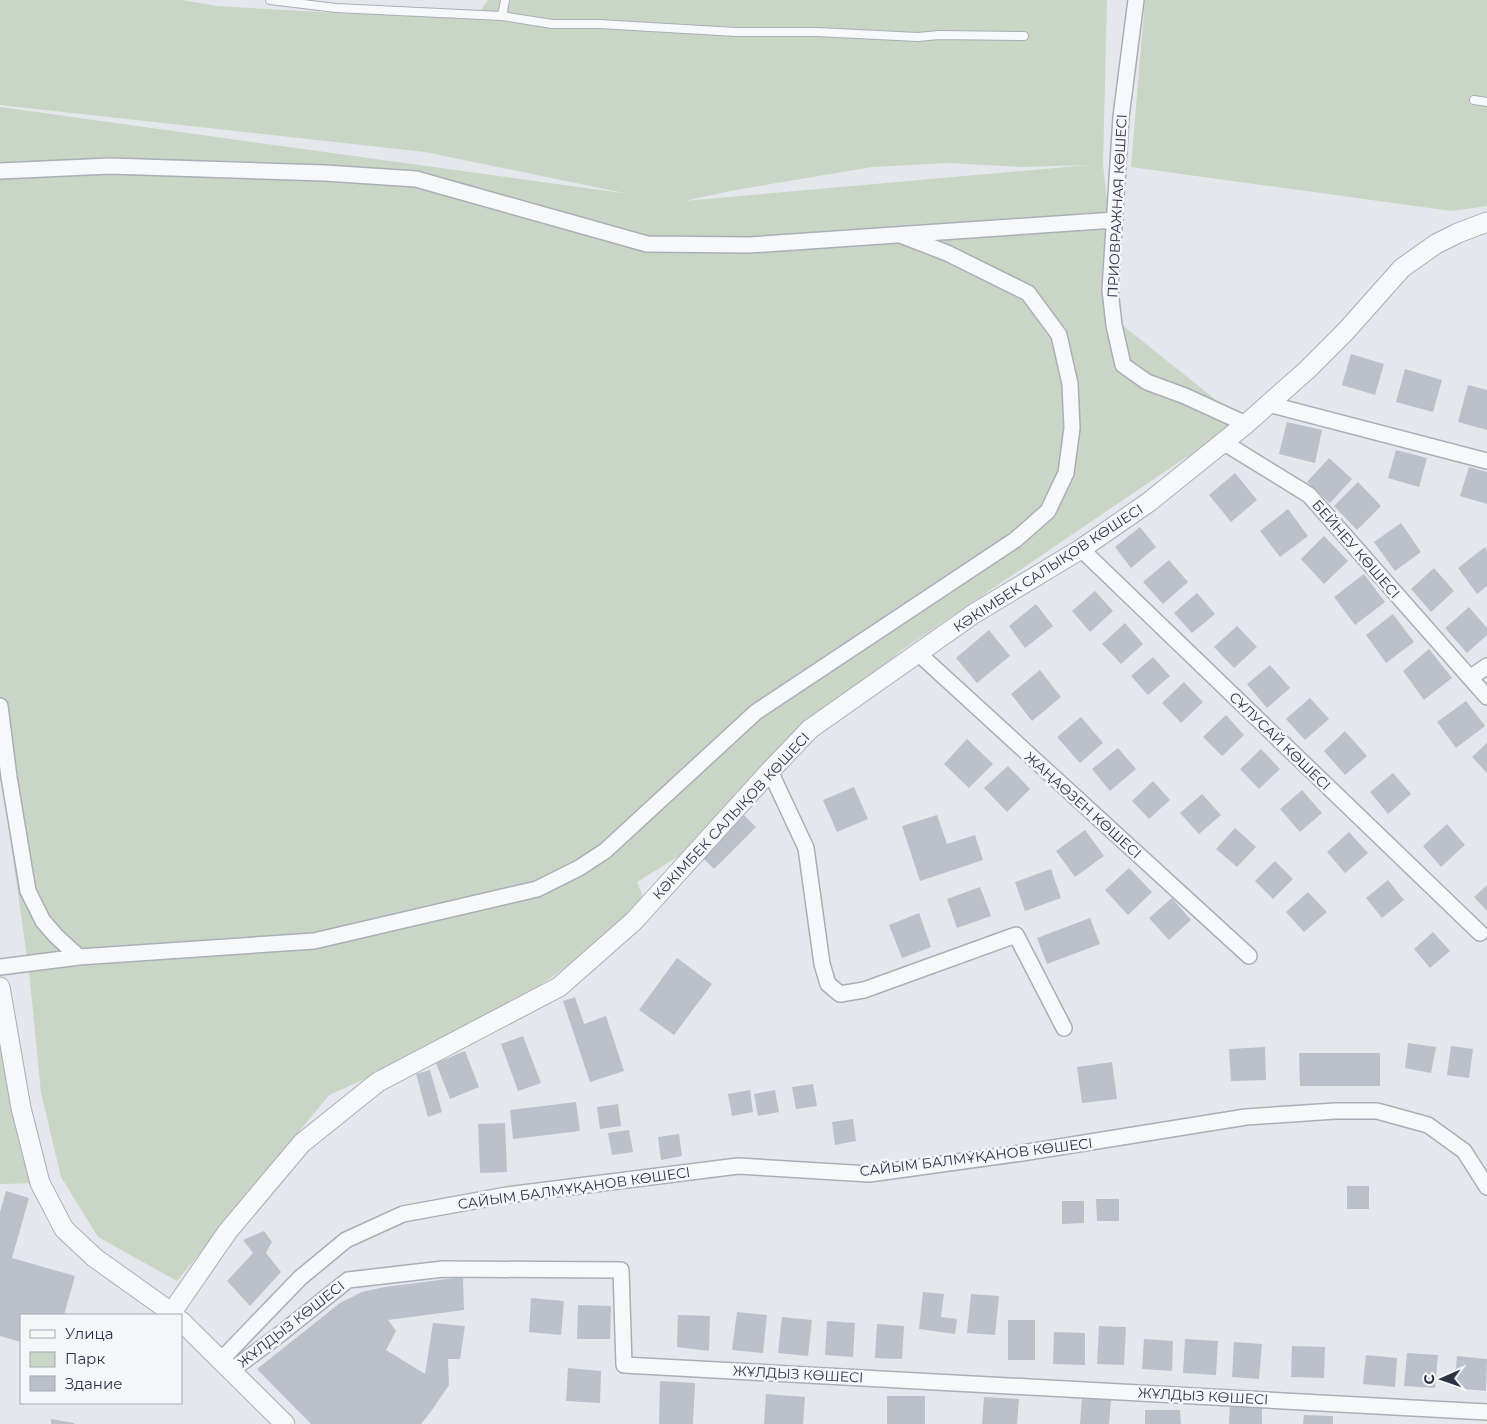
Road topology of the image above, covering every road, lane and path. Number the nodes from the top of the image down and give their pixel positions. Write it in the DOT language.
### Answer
graph roads {
  1 [pos="270,0"];
  2 [pos="505,0"];
  3 [pos="1136,0"];
  4 [pos="502,16"];
  5 [pos="1024,36"];
  6 [pos="1474,100"];
  7 [pos="1487,102"];
  8 [pos="0,171"];
  9 [pos="1114,220"];
  10 [pos="1487,222"];
  11 [pos="903,236"];
  12 [pos="1268,404"];
  13 [pos="1246,424"];
  14 [pos="1223,442"];
  15 [pos="1487,461"];
  16 [pos="1081,549"];
  17 [pos="918,653"];
  18 [pos="1487,666"];
  19 [pos="1470,678"];
  20 [pos="1487,697"];
  21 [pos="0,706"];
  22 [pos="770,771"];
  23 [pos="1480,933"];
  24 [pos="1249,956"];
  25 [pos="79,957"];
  26 [pos="0,967"];
  27 [pos="0,987"];
  28 [pos="1064,1028"];
  29 [pos="1487,1187"];
  30 [pos="173,1314"];
  31 [pos="177,1314"];
  32 [pos="182,1322"];
  33 [pos="226,1365"];
  34 [pos="1487,1412"];
  35 [pos="285,1424"];
  1 -- 4 [label="lane"];
  2 -- 4 [label="lane"];
  3 -- 9 [label="street, ПРИОВРАЖНАЯ КӨШЕСІ"];
  4 -- 5 [label="lane"];
  6 -- 7 [label="lane"];
  8 -- 11 [label="street"];
  9 -- 11 [label="street"];
  9 -- 13 [label="street, ПРИОВРАЖНАЯ КӨШЕСІ"];
  10 -- 12 [label="street, КӘКІМБЕК САЛЫҚОВ КӨШЕСІ"];
  11 -- 25 [label="street"];
  12 -- 13 [label="street, КӘКІМБЕК САЛЫҚОВ КӨШЕСІ"];
  12 -- 15 [label="street"];
  13 -- 14 [label="street, КӘКІМБЕК САЛЫҚОВ КӨШЕСІ"];
  14 -- 16 [label="street, КӘКІМБЕК САЛЫҚОВ КӨШЕСІ"];
  14 -- 19 [label="street, БЕЙНЕУ КӨШЕСІ"];
  16 -- 17 [label="street, КӘКІМБЕК САЛЫҚОВ КӨШЕСІ"];
  16 -- 23 [label="street, СҰЛУСАЙ КӨШЕСІ"];
  17 -- 22 [label="street, КӘКІМБЕК САЛЫҚОВ КӨШЕСІ"];
  17 -- 24 [label="street, ЖАҢАӨЗЕН КӨШЕСІ"];
  18 -- 19 [label="street"];
  19 -- 20 [label="street, БЕЙНЕУ КӨШЕСІ"];
  21 -- 25 [label="street"];
  22 -- 28 [label="street"];
  22 -- 31 [label="street, КӘКІМБЕК САЛЫҚОВ КӨШЕСІ"];
  25 -- 26 [label="street"];
  27 -- 30 [label="street"];
  29 -- 33 [label="street, САЙЫМ БАЛМҰҚАНОВ КӨШЕСІ"];
  32 -- 33 [label="street"];
  33 -- 34 [label="street, ЖҰЛДЫЗ КӨШЕСІ"];
  33 -- 35 [label="street"];
}
